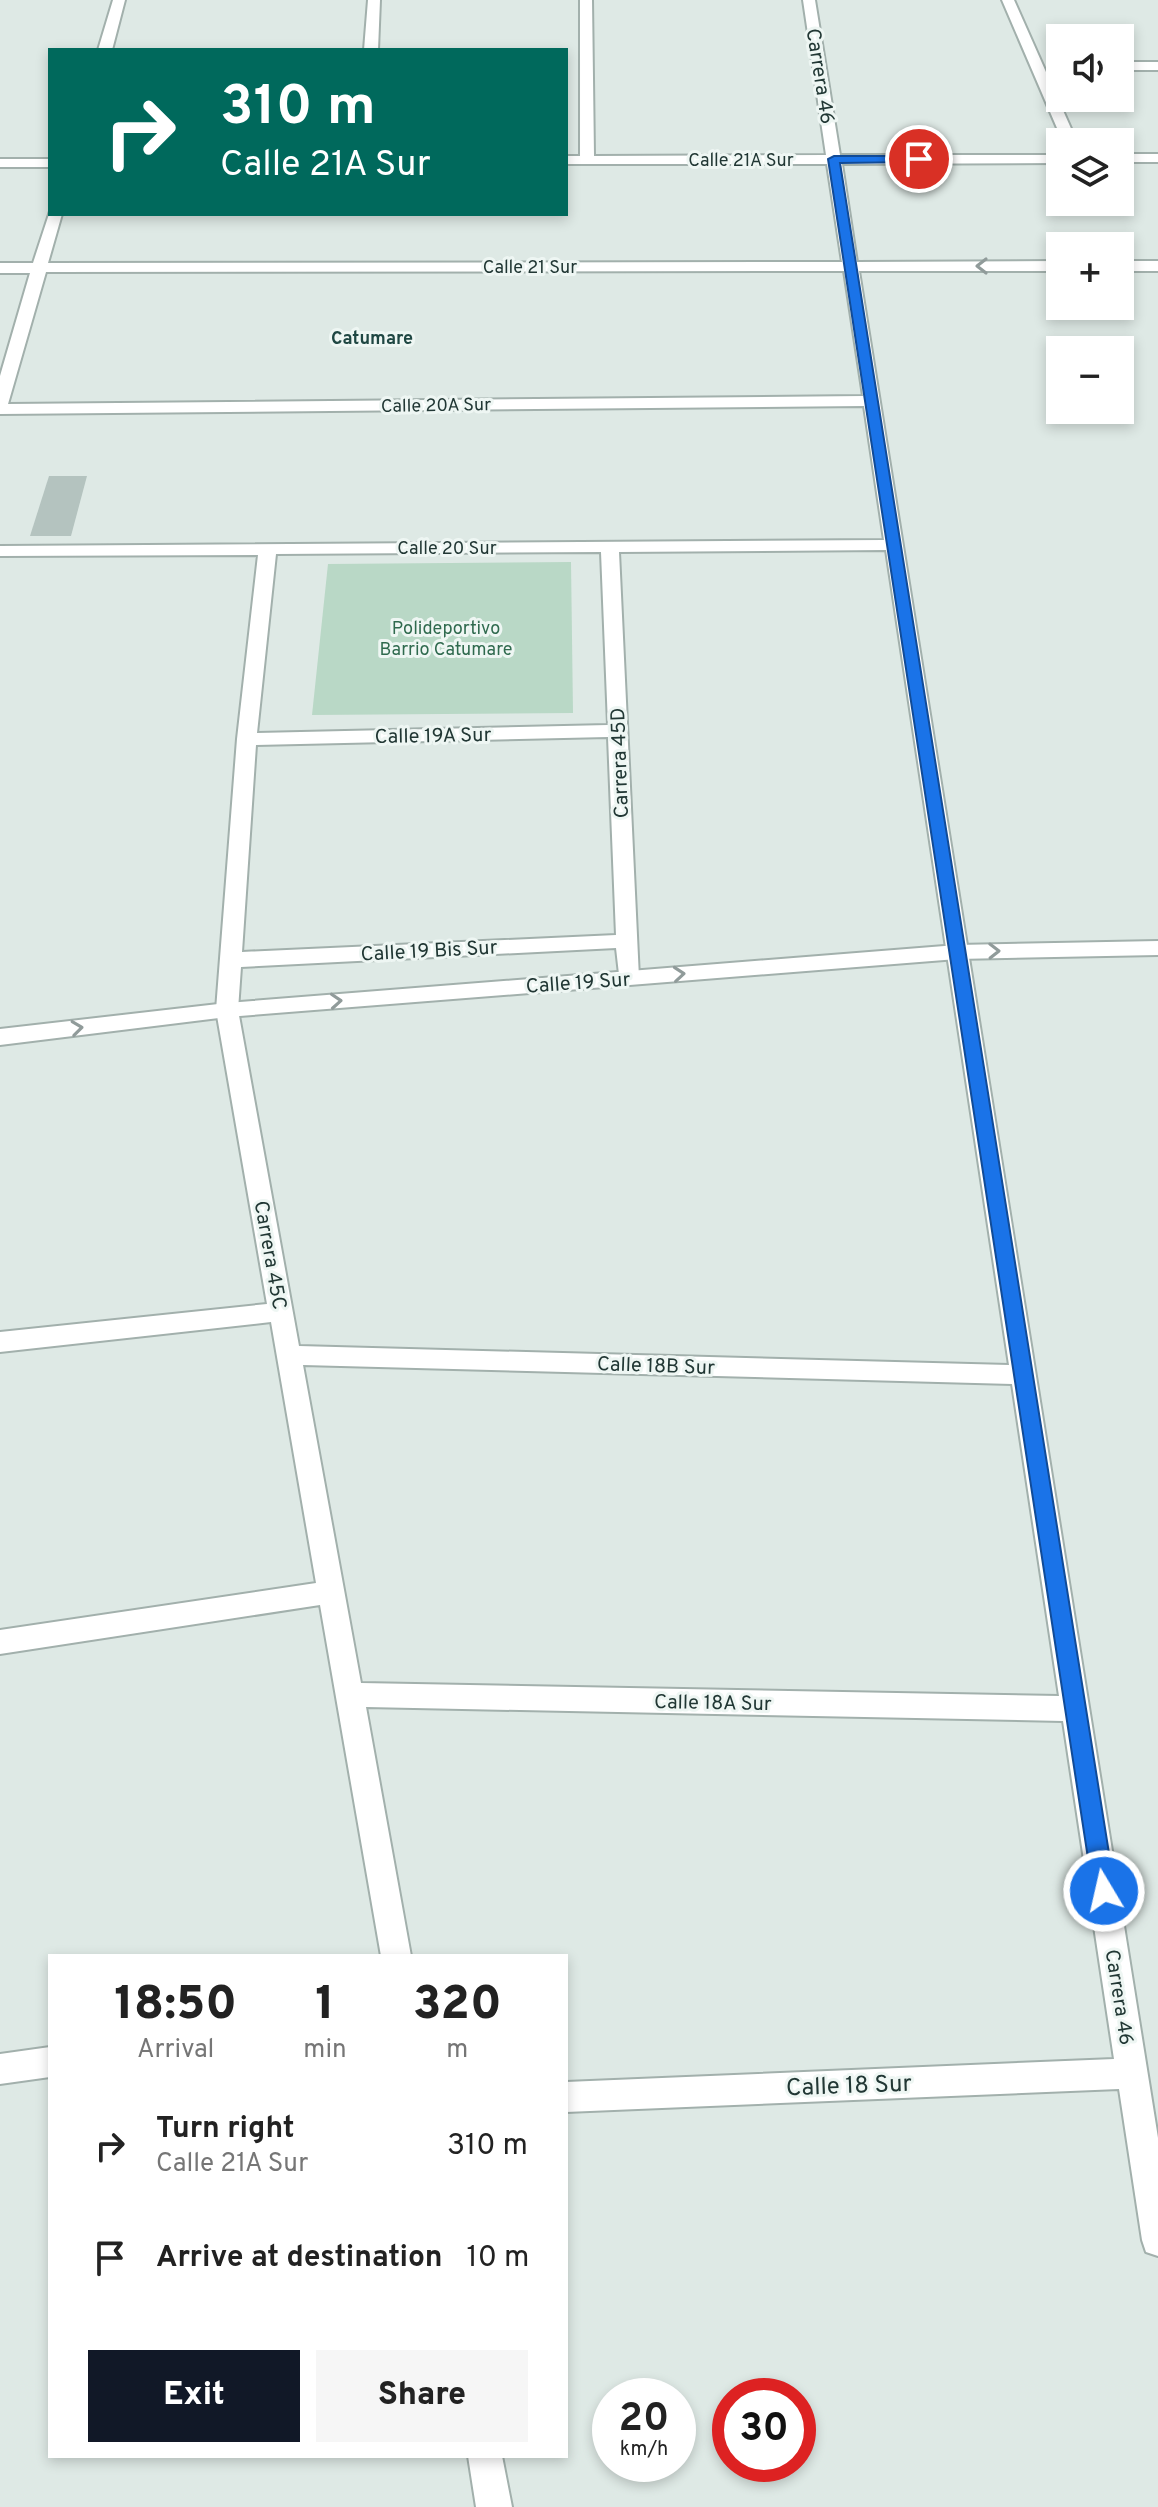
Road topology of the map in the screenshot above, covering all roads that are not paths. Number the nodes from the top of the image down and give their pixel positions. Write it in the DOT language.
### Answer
graph roads {
  1 [pos="119,0"];
  2 [pos="374,0"];
  3 [pos="586,0"];
  4 [pos="809,0"];
  5 [pos="1008,0"];
  6 [pos="106,48"];
  7 [pos="371,48"];
  8 [pos="1134,66"];
  9 [pos="1158,66"];
  10 [pos="568,67"];
  11 [pos="586,67"];
  12 [pos="1065,128"];
  13 [pos="1134,158"];
  14 [pos="1158,158"];
  15 [pos="834,159"];
  16 [pos="1046,159"];
  17 [pos="568,160"];
  18 [pos="587,160"];
  19 [pos="0,163"];
  20 [pos="48,163"];
  21 [pos="54,216"];
  22 [pos="850,266"];
  23 [pos="1046,266"];
  24 [pos="1134,266"];
  25 [pos="1158,266"];
  26 [pos="0,268"];
  27 [pos="37,268"];
  28 [pos="871,401"];
  29 [pos="0,406"];
  30 [pos="894,545"];
  31 [pos="610,547"];
  32 [pos="268,549"];
  33 [pos="0,551"];
  34 [pos="618,731"];
  35 [pos="247,739"];
  36 [pos="626,941"];
  37 [pos="1158,948"];
  38 [pos="957,952"];
  39 [pos="232,960"];
  40 [pos="628,978"];
  41 [pos="227,1010"];
  42 [pos="0,1037"];
  43 [pos="281,1312"];
  44 [pos="0,1342"];
  45 [pos="289,1355"];
  46 [pos="1023,1375"];
  47 [pos="331,1592"];
  48 [pos="0,1642"];
  49 [pos="349,1695"];
  50 [pos="1076,1709"];
  51 [pos="396,1954"];
  52 [pos="48,2062"];
  53 [pos="0,2069"];
  54 [pos="1132,2073"];
  55 [pos="568,2097"];
  56 [pos="1158,2240"];
  57 [pos="485,2458"];
  58 [pos="494,2507"];
  1 -- 6 [label="street"];
  2 -- 7 [label="street"];
  3 -- 11 [label="street"];
  4 -- 15 [label="street, Carrera 46"];
  5 -- 12 [label="street"];
  8 -- 9 [label="street"];
  10 -- 11 [label="street"];
  11 -- 18 [label="street"];
  13 -- 14 [label="street"];
  15 -- 16 [label="street, Calle 21A Sur"];
  15 -- 18 [label="street, Calle 21A Sur"];
  15 -- 22 [label="street, Carrera 46"];
  17 -- 18 [label="street, Calle 21A Sur"];
  19 -- 20 [label="street"];
  21 -- 27 [label="street"];
  23 -- 22 [label="street, Calle 21 Sur, one-way"];
  22 -- 27 [label="street, Calle 21 Sur"];
  22 -- 28 [label="street, Carrera 46"];
  24 -- 25 [label="street"];
  26 -- 27 [label="street, Calle 21 Sur"];
  27 -- 29 [label="street"];
  28 -- 29 [label="street, Calle 20A Sur"];
  28 -- 30 [label="street, Carrera 46"];
  30 -- 31 [label="street, Calle 20 Sur"];
  30 -- 38 [label="street, Carrera 46"];
  31 -- 32 [label="street, Calle 20 Sur"];
  31 -- 34 [label="street, Carrera 45D"];
  32 -- 33 [label="street, Calle 20 Sur"];
  32 -- 35 [label="street, Carrera 45C"];
  34 -- 35 [label="street, Calle 19A Sur"];
  34 -- 36 [label="street, Carrera 45D"];
  35 -- 39 [label="street, Carrera 45C"];
  36 -- 39 [label="street, Calle 19 Bis Sur"];
  36 -- 40 [label="street, Carrera 45D"];
  38 -- 37 [label="street, Calle 19 Sur, one-way"];
  40 -- 38 [label="street, Calle 19 Sur, one-way"];
  38 -- 46 [label="street, Carrera 46"];
  39 -- 41 [label="street, Carrera 45C"];
  41 -- 40 [label="street, Calle 19 Sur, one-way"];
  42 -- 41 [label="street, Calle 19 Sur, one-way"];
  41 -- 43 [label="street, Carrera 45C"];
  43 -- 44 [label="street"];
  43 -- 45 [label="street, Carrera 45C"];
  45 -- 46 [label="street, Calle 18B Sur"];
  45 -- 47 [label="street, Carrera 45C"];
  46 -- 50 [label="street, Carrera 46"];
  47 -- 48 [label="street"];
  47 -- 49 [label="street, Carrera 45C"];
  49 -- 50 [label="street, Calle 18A Sur"];
  49 -- 51 [label="street, Carrera 45C"];
  50 -- 54 [label="street, Carrera 46"];
  52 -- 53 [label="street"];
  54 -- 55 [label="street, Calle 18 Sur"];
  54 -- 56 [label="street, Carrera 46"];
  57 -- 58 [label="street"];
}
